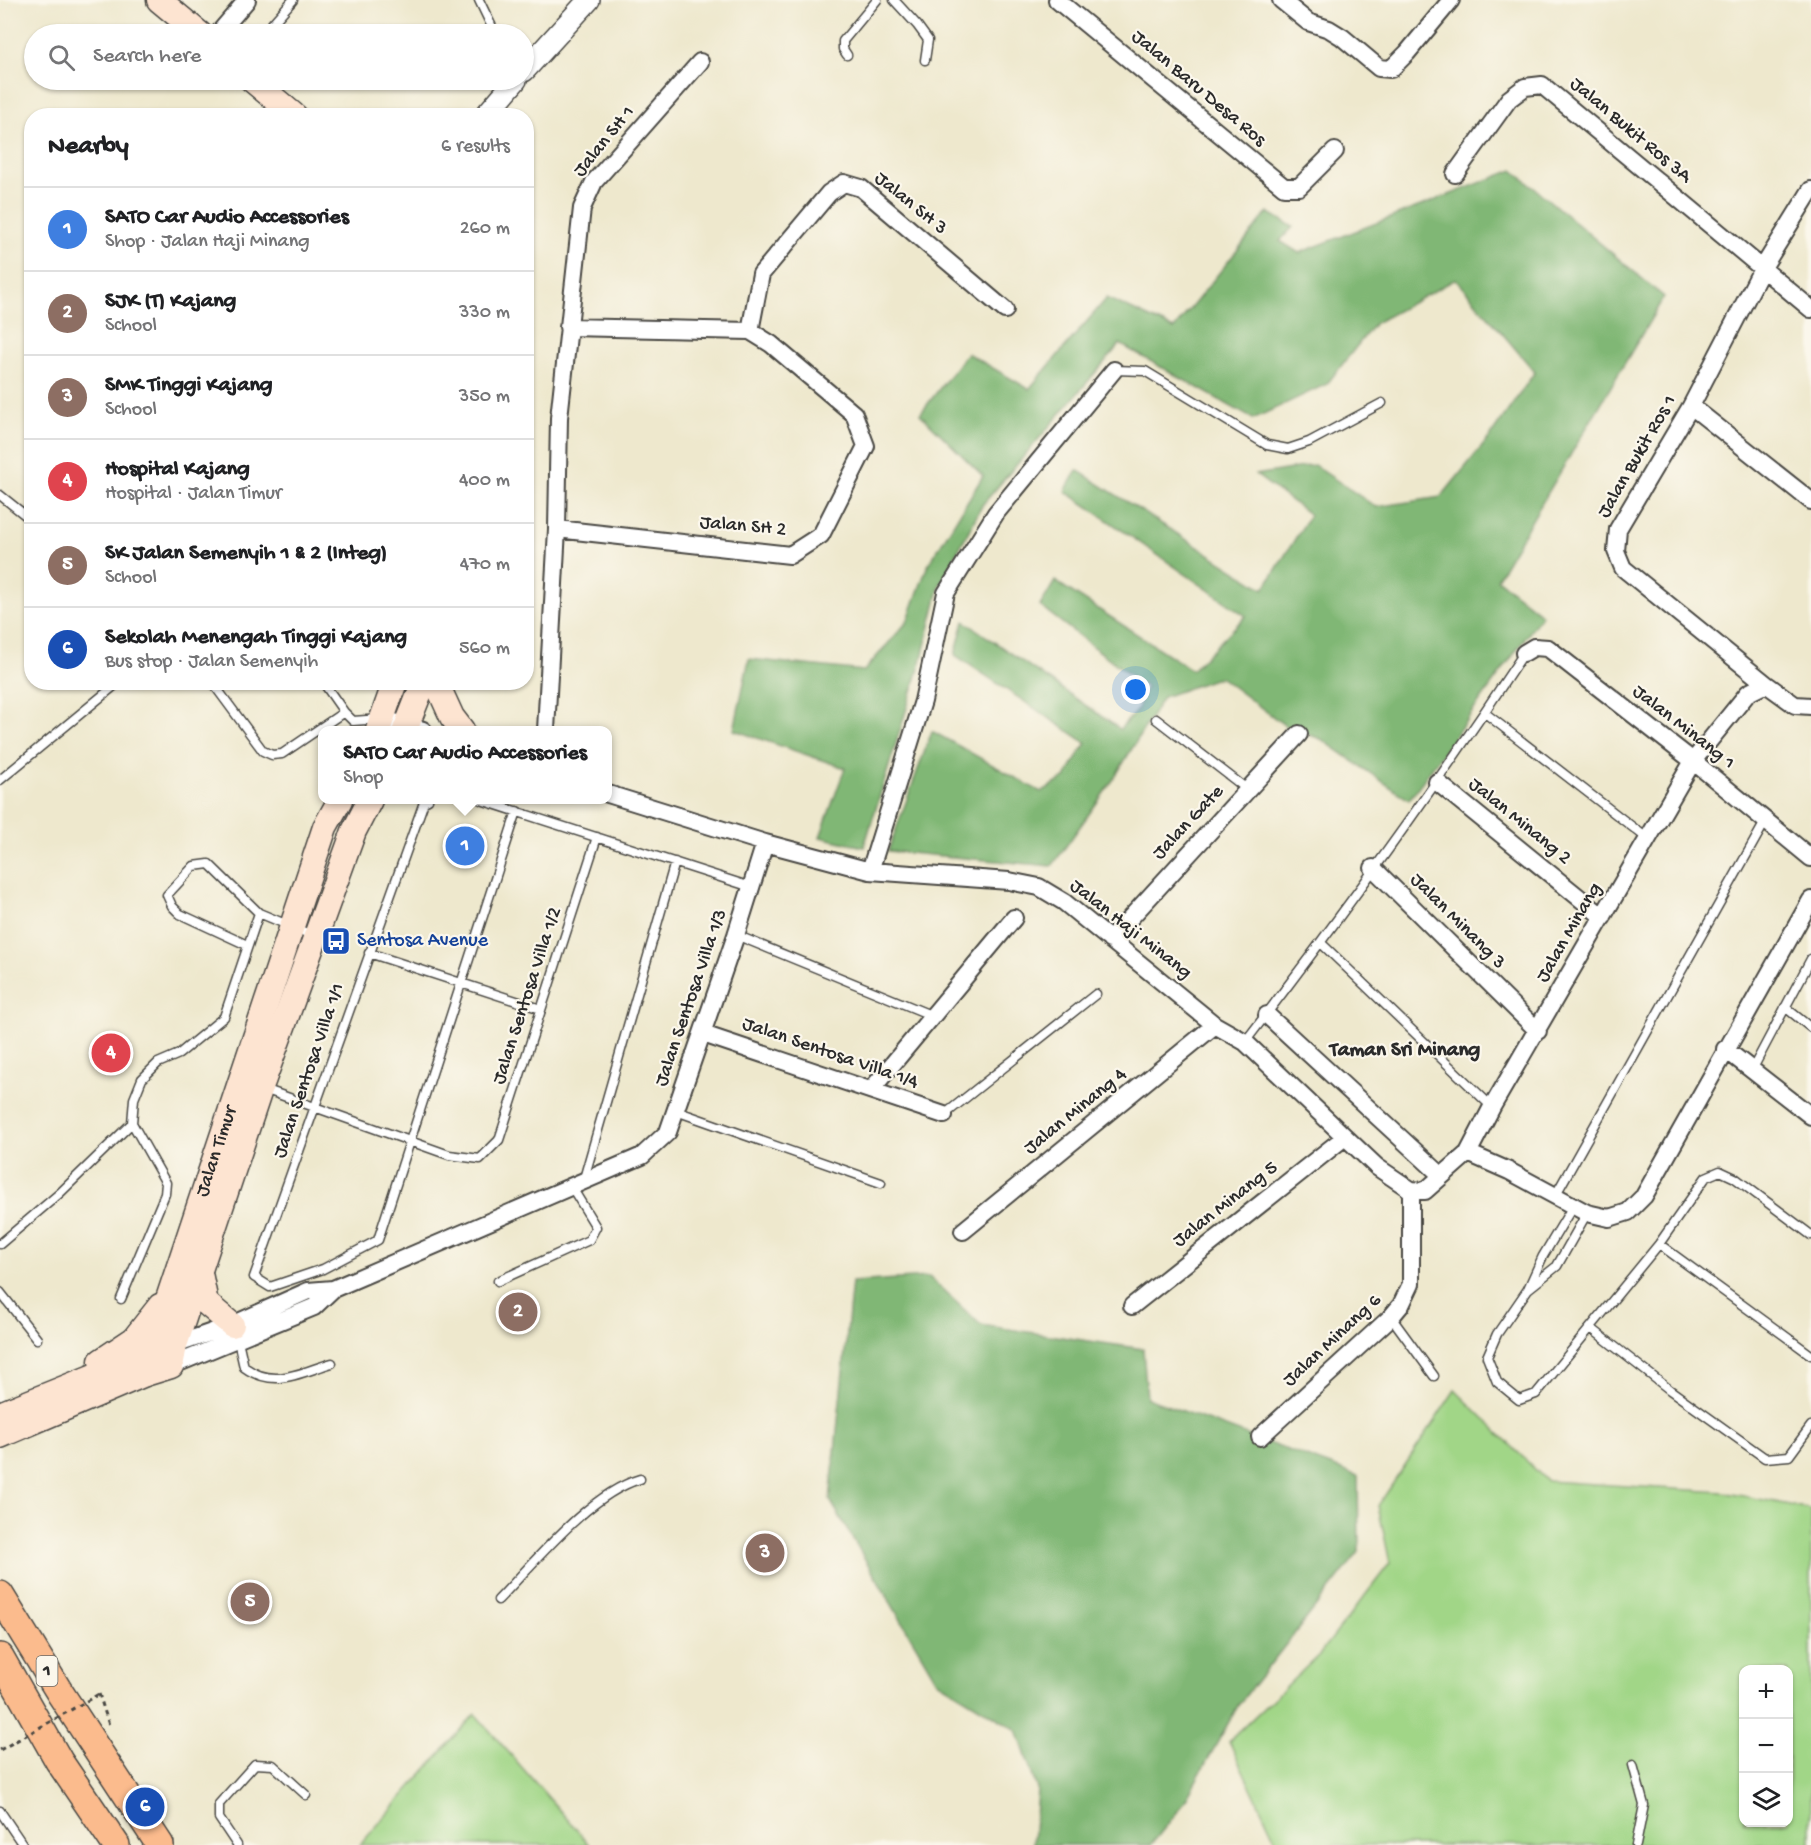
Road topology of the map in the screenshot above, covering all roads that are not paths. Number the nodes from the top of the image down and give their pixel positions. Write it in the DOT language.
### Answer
graph roads {
  1 [pos="159,0"];
  2 [pos="247,0"];
  3 [pos="293,0"];
  4 [pos="478,0"];
  5 [pos="589,0"];
  6 [pos="877,0"];
  7 [pos="894,0"];
  8 [pos="1057,0"];
  9 [pos="1281,0"];
  10 [pos="1451,0"];
  11 [pos="188,24"];
  12 [pos="227,24"];
  13 [pos="272,24"];
  14 [pos="490,24"];
  15 [pos="534,55"];
  16 [pos="847,55"];
  17 [pos="925,60"];
  18 [pos="700,63"];
  19 [pos="264,90"];
  20 [pos="507,90"];
  21 [pos="285,108"];
  22 [pos="491,108"];
  23 [pos="1335,151"];
  24 [pos="1455,174"];
  25 [pos="1811,190"];
  26 [pos="1762,269"];
  27 [pos="1811,309"];
  28 [pos="1005,310"];
  29 [pos="568,327"];
  30 [pos="750,331"];
  31 [pos="1114,370"];
  32 [pos="1382,403"];
  33 [pos="1691,406"];
  34 [pos="0,495"];
  35 [pos="1811,501"];
  36 [pos="24,514"];
  37 [pos="557,529"];
  38 [pos="1524,653"];
  39 [pos="1752,673"];
  40 [pos="1766,684"];
  41 [pos="109,690"];
  42 [pos="218,690"];
  43 [pos="329,690"];
  44 [pos="392,690"];
  45 [pos="422,690"];
  46 [pos="440,690"];
  47 [pos="1748,693"];
  48 [pos="1811,706"];
  49 [pos="344,712"];
  50 [pos="1485,712"];
  51 [pos="1156,719"];
  52 [pos="380,724"];
  53 [pos="323,726"];
  54 [pos="413,726"];
  55 [pos="459,726"];
  56 [pos="546,726"];
  57 [pos="318,730"];
  58 [pos="1299,735"];
  59 [pos="1693,760"];
  60 [pos="0,780"];
  61 [pos="1437,782"];
  62 [pos="1248,790"];
  63 [pos="612,795"];
  64 [pos="338,804"];
  65 [pos="368,804"];
  66 [pos="425,804"];
  67 [pos="494,804"];
  68 [pos="517,811"];
  69 [pos="1765,822"];
  70 [pos="597,837"];
  71 [pos="1648,839"];
  72 [pos="765,843"];
  73 [pos="1811,858"];
  74 [pos="675,862"];
  75 [pos="1373,868"];
  76 [pos="870,871"];
  77 [pos="751,887"];
  78 [pos="1810,905"];
  79 [pos="259,913"];
  80 [pos="1604,917"];
  81 [pos="1014,918"];
  82 [pos="292,926"];
  83 [pos="736,935"];
  84 [pos="317,937"];
  85 [pos="1110,940"];
  86 [pos="1321,943"];
  87 [pos="247,945"];
  88 [pos="369,953"];
  89 [pos="1811,959"];
  90 [pos="462,983"];
  91 [pos="1096,994"];
  92 [pos="1785,1007"];
  93 [pos="541,1009"];
  94 [pos="1267,1015"];
  95 [pos="933,1016"];
  96 [pos="1215,1025"];
  97 [pos="1811,1028"];
  98 [pos="1538,1030"];
  99 [pos="703,1034"];
  100 [pos="1245,1042"];
  101 [pos="1725,1049"];
  102 [pos="1752,1070"];
  103 [pos="261,1087"];
  104 [pos="871,1090"];
  105 [pos="315,1107"];
  106 [pos="1492,1107"];
  107 [pos="676,1111"];
  108 [pos="944,1115"];
  109 [pos="1811,1116"];
  110 [pos="132,1123"];
  111 [pos="1345,1137"];
  112 [pos="409,1141"];
  113 [pos="1468,1153"];
  114 [pos="1442,1176"];
  115 [pos="881,1183"];
  116 [pos="577,1184"];
  117 [pos="1418,1191"];
  118 [pos="1555,1196"];
  119 [pos="1580,1210"];
  120 [pos="963,1231"];
  121 [pos="1811,1235"];
  122 [pos="0,1244"];
  123 [pos="1659,1244"];
  124 [pos="200,1271"];
  125 [pos="498,1281"];
  126 [pos="1527,1289"];
  127 [pos="0,1292"];
  128 [pos="171,1292"];
  129 [pos="121,1299"];
  130 [pos="1132,1306"];
  131 [pos="1391,1317"];
  132 [pos="1591,1328"];
  133 [pos="235,1332"];
  134 [pos="37,1339"];
  135 [pos="173,1355"];
  136 [pos="1811,1355"];
  137 [pos="148,1363"];
  138 [pos="332,1364"];
  139 [pos="1434,1376"];
  140 [pos="80,1381"];
  141 [pos="0,1414"];
  142 [pos="1811,1426"];
  143 [pos="0,1436"];
  144 [pos="1260,1437"];
  145 [pos="640,1479"];
  146 [pos="0,1595"];
  147 [pos="498,1600"];
  148 [pos="0,1657"];
  149 [pos="0,1680"];
  150 [pos="59,1761"];
  151 [pos="1633,1765"];
  152 [pos="306,1795"];
  153 [pos="0,1811"];
  154 [pos="23,1845"];
  155 [pos="116,1845"];
  156 [pos="160,1845"];
  157 [pos="237,1845"];
  158 [pos="1636,1845"];
  1 -- 11 [label="main road"];
  2 -- 12 [label="street"];
  3 -- 13 [label="lane"];
  4 -- 14 [label="lane"];
  5 -- 15 [label="street"];
  6 -- 16 [label="lane"];
  7 -- 17 [label="lane"];
  8 -- 23 [label="street, Jalan Baru Desa Ros"];
  9 -- 10 [label="street"];
  18 -- 29 [label="street, Jalan SH 1"];
  19 -- 21 [label="main road"];
  20 -- 22 [label="street"];
  24 -- 26 [label="street, Jalan Bukit Ros 3A"];
  25 -- 26 [label="street, Jalan Bukit Ros 1"];
  26 -- 27 [label="street, Jalan Bukit Ros 3A"];
  26 -- 33 [label="street, Jalan Bukit Ros 1"];
  28 -- 30 [label="street, Jalan SH 3"];
  29 -- 30 [label="street"];
  29 -- 37 [label="street, Jalan SH 1"];
  30 -- 37 [label="street, Jalan SH 2"];
  31 -- 32 [label="lane"];
  31 -- 76 [label="street"];
  33 -- 35 [label="street"];
  33 -- 39 [label="street, Jalan Bukit Ros 1"];
  34 -- 36 [label="lane"];
  37 -- 56 [label="street, Jalan SH 1"];
  38 -- 50 [label="lane"];
  38 -- 59 [label="street, Jalan Minang 1"];
  39 -- 40 [label="street, Jalan Bukit Ros 1"];
  39 -- 47 [label="street, Jalan Minang"];
  40 -- 47 [label="street, Jalan Minang"];
  40 -- 48 [label="street, Jalan Bukit Ros 1"];
  41 -- 60 [label="lane"];
  42 -- 57 [label="lane"];
  43 -- 49 [label="lane"];
  44 -- 52 [label="main road"];
  45 -- 54 [label="main road"];
  46 -- 55 [label="main road"];
  47 -- 59 [label="street, Jalan Minang"];
  49 -- 52 [label="lane"];
  49 -- 53 [label="lane"];
  50 -- 61 [label="lane"];
  50 -- 71 [label="lane"];
  51 -- 62 [label="lane"];
  58 -- 62 [label="street, Jalan Gate"];
  59 -- 69 [label="street, Jalan Minang 1"];
  59 -- 71 [label="street, Jalan Minang"];
  61 -- 75 [label="lane"];
  61 -- 80 [label="street, Jalan Minang 2"];
  62 -- 85 [label="street, Jalan Gate"];
  63 -- 72 [label="street, Jalan Haji Minang"];
  64 -- 82 [label="main road, Jalan Timur"];
  65 -- 84 [label="main road, Jalan Timur"];
  66 -- 88 [label="lane, Jalan Sentosa Villa 1/1"];
  67 -- 68 [label="lane"];
  68 -- 70 [label="lane"];
  68 -- 90 [label="lane"];
  69 -- 73 [label="street, Jalan Minang 1"];
  69 -- 118 [label="lane"];
  70 -- 74 [label="lane"];
  70 -- 93 [label="lane, Jalan Sentosa Villa 1/2"];
  71 -- 80 [label="street, Jalan Minang"];
  72 -- 76 [label="street, Jalan Haji Minang"];
  72 -- 77 [label="street, Jalan Sentosa Villa 1/3"];
  74 -- 77 [label="lane"];
  74 -- 116 [label="lane"];
  75 -- 86 [label="lane"];
  75 -- 98 [label="street, Jalan Minang 3"];
  76 -- 85 [label="street, Jalan Haji Minang"];
  77 -- 83 [label="street, Jalan Sentosa Villa 1/3"];
  78 -- 101 [label="street"];
  79 -- 82 [label="lane"];
  79 -- 87 [label="lane"];
  79 -- 87 [label="lane"];
  80 -- 98 [label="street, Jalan Minang"];
  81 -- 95 [label="street"];
  82 -- 84 [label="lane"];
  82 -- 128 [label="main road, Jalan Timur"];
  83 -- 95 [label="lane"];
  83 -- 99 [label="street, Jalan Sentosa Villa 1/3"];
  84 -- 103 [label="main road, Jalan Timur"];
  85 -- 96 [label="street, Jalan Haji Minang"];
  86 -- 94 [label="lane"];
  86 -- 106 [label="lane"];
  87 -- 110 [label="lane"];
  88 -- 90 [label="lane"];
  88 -- 105 [label="lane, Jalan Sentosa Villa 1/1"];
  89 -- 92 [label="lane"];
  90 -- 93 [label="lane"];
  90 -- 112 [label="lane"];
  91 -- 108 [label="lane"];
  92 -- 97 [label="lane"];
  92 -- 102 [label="lane"];
  93 -- 112 [label="lane, Jalan Sentosa Villa 1/2"];
  94 -- 100 [label="lane"];
  94 -- 114 [label="street"];
  95 -- 104 [label="street"];
  96 -- 100 [label="street, Jalan Haji Minang"];
  96 -- 120 [label="street, Jalan Minang 4"];
  98 -- 106 [label="street, Jalan Minang"];
  99 -- 104 [label="street, Jalan Sentosa Villa 1/4"];
  99 -- 107 [label="street, Jalan Sentosa Villa 1/3"];
  100 -- 111 [label="street, Jalan Haji Minang"];
  101 -- 102 [label="street"];
  101 -- 119 [label="street"];
  102 -- 109 [label="street"];
  103 -- 105 [label="lane"];
  103 -- 124 [label="main road, Jalan Timur"];
  104 -- 108 [label="street, Jalan Sentosa Villa 1/4"];
  105 -- 112 [label="lane"];
  105 -- 112 [label="lane, Jalan Sentosa Villa 1/1"];
  106 -- 113 [label="street, Jalan Minang"];
  107 -- 115 [label="lane"];
  107 -- 116 [label="street, Jalan Sentosa Villa 1/3"];
  110 -- 122 [label="lane"];
  110 -- 129 [label="lane"];
  111 -- 117 [label="street, Jalan Haji Minang"];
  111 -- 130 [label="street, Jalan Minang 5"];
  113 -- 114 [label="street, Jalan Minang"];
  113 -- 118 [label="street"];
  114 -- 117 [label="street, Jalan Minang"];
  116 -- 125 [label="lane"];
  116 -- 133 [label="street, Jalan Sentosa Villa 1/3"];
  117 -- 131 [label="street, Jalan Minang 6"];
  118 -- 119 [label="street"];
  119 -- 126 [label="lane"];
  119 -- 126 [label="lane"];
  121 -- 123 [label="lane"];
  123 -- 132 [label="lane"];
  123 -- 136 [label="lane"];
  124 -- 133 [label="main road"];
  124 -- 135 [label="main road, Jalan Timur"];
  126 -- 132 [label="lane"];
  127 -- 134 [label="lane"];
  128 -- 137 [label="main road, Jalan Timur"];
  128 -- 140 [label="main road"];
  131 -- 139 [label="lane"];
  131 -- 144 [label="street, Jalan Minang 6"];
  132 -- 142 [label="lane"];
  133 -- 135 [label="street, Jalan Sentosa Villa 1/3"];
  133 -- 138 [label="lane"];
  135 -- 137 [label="main road"];
  137 -- 140 [label="main road"];
  137 -- 143 [label="main road"];
  140 -- 141 [label="main road"];
  145 -- 147 [label="lane"];
  146 -- 156 [label="main road, 1"];
  148 -- 150 [label="main road, 1"];
  149 -- 150 [label="main road"];
  150 -- 155 [label="main road, 1"];
  151 -- 158 [label="lane"];
  152 -- 157 [label="lane"];
  153 -- 154 [label="lane"];
}
